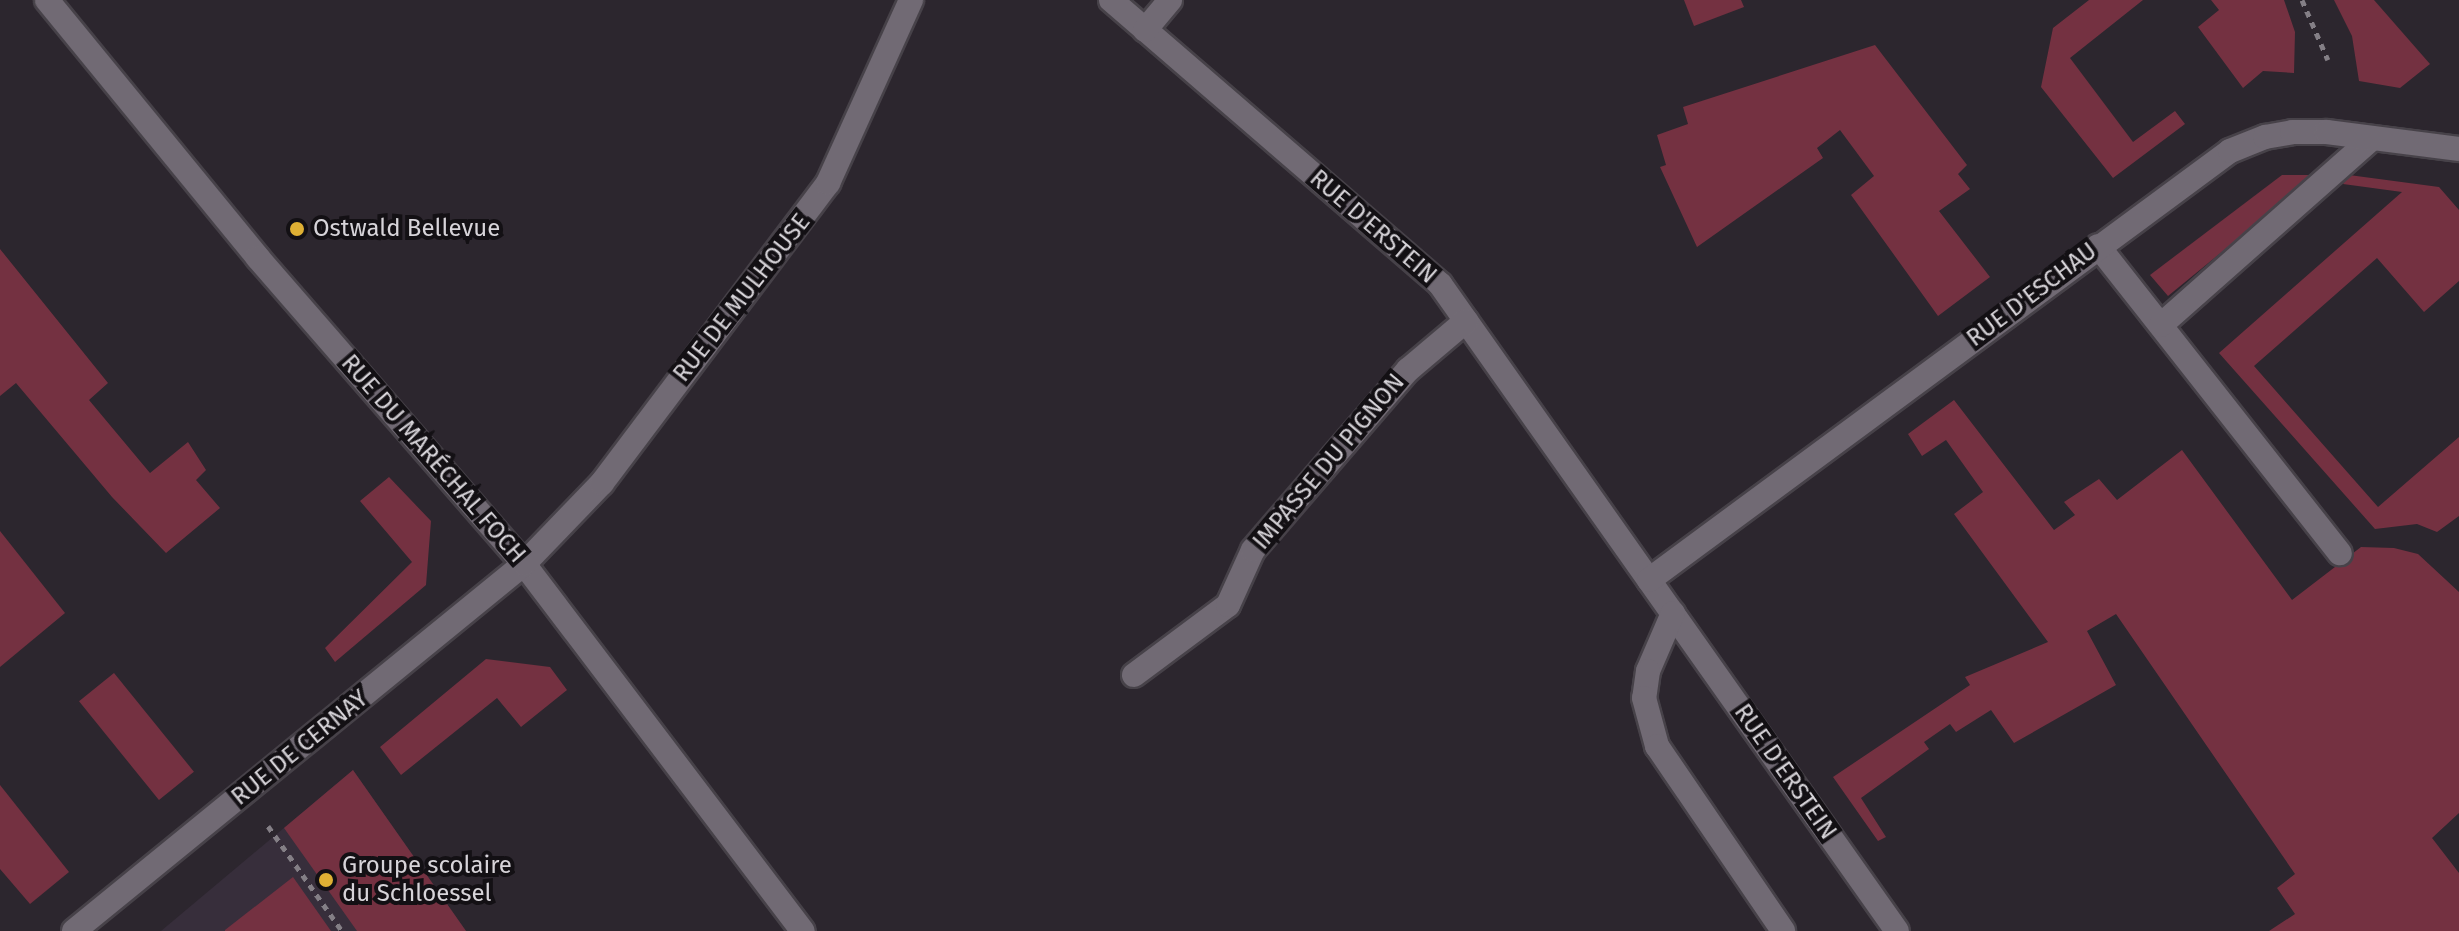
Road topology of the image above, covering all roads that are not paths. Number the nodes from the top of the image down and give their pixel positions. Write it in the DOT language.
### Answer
graph roads {
  1 [pos="47,0"];
  2 [pos="911,0"];
  3 [pos="1111,0"];
  4 [pos="1170,0"];
  5 [pos="1145,30"];
  6 [pos="2372,138"];
  7 [pos="2459,149"];
  8 [pos="2098,246"];
  9 [pos="1466,321"];
  10 [pos="2161,325"];
  11 [pos="2340,553"];
  12 [pos="524,564"];
  13 [pos="1649,580"];
  14 [pos="1673,613"];
  15 [pos="1134,675"];
  16 [pos="74,931"];
  17 [pos="803,931"];
  18 [pos="1783,931"];
  19 [pos="1897,931"];
  1 -- 12 [label="street, RUE DU MARÉCHAL FOCH"];
  2 -- 12 [label="street, RUE DE MULHOUSE"];
  3 -- 5 [label="street, RUE D'ERSTEIN"];
  4 -- 5 [label="street"];
  5 -- 9 [label="street, RUE D'ERSTEIN"];
  6 -- 7 [label="street, RUE D'ESCHAU"];
  6 -- 8 [label="street, RUE D'ESCHAU"];
  6 -- 10 [label="street"];
  8 -- 10 [label="street"];
  8 -- 13 [label="street, RUE D'ESCHAU"];
  9 -- 13 [label="street, RUE D'ERSTEIN"];
  9 -- 15 [label="street, IMPASSE DU PIGNON"];
  10 -- 11 [label="street"];
  12 -- 16 [label="street, RUE DE CERNAY"];
  12 -- 17 [label="street, RUE DU MARÉCHAL FOCH"];
  13 -- 14 [label="street, RUE D'ERSTEIN"];
  14 -- 18 [label="street"];
  14 -- 19 [label="street, RUE D'ERSTEIN"];
}
